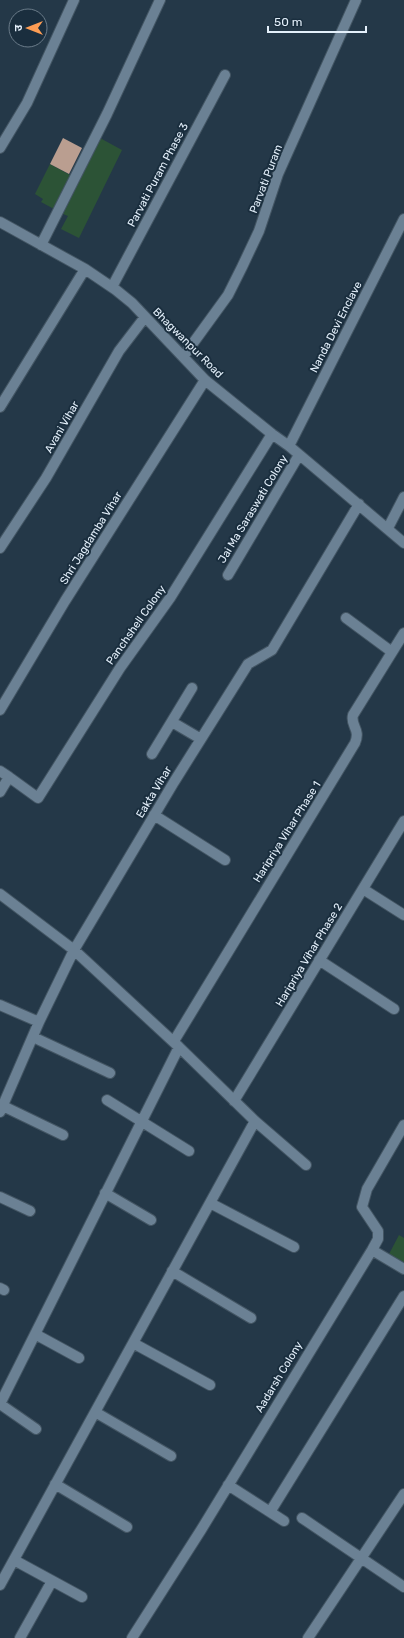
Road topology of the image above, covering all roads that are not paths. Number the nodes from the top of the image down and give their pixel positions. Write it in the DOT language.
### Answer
graph roads {
  1 [pos="74,0"];
  2 [pos="160,0"];
  3 [pos="356,0"];
  4 [pos="225,75"];
  5 [pos="0,148"];
  6 [pos="404,219"];
  7 [pos="0,222"];
  8 [pos="41,245"];
  9 [pos="85,269"];
  10 [pos="112,287"];
  11 [pos="144,317"];
  12 [pos="183,357"];
  13 [pos="205,380"];
  14 [pos="0,407"];
  15 [pos="272,434"];
  16 [pos="289,446"];
  17 [pos="299,455"];
  18 [pos="404,497"];
  19 [pos="358,504"];
  20 [pos="388,528"];
  21 [pos="404,543"];
  22 [pos="0,548"];
  23 [pos="228,575"];
  24 [pos="346,618"];
  25 [pos="404,633"];
  26 [pos="392,652"];
  27 [pos="192,688"];
  28 [pos="0,710"];
  29 [pos="172,722"];
  30 [pos="202,738"];
  31 [pos="152,754"];
  32 [pos="0,771"];
  33 [pos="9,777"];
  34 [pos="0,792"];
  35 [pos="154,815"];
  36 [pos="404,821"];
  37 [pos="400,835"];
  38 [pos="225,860"];
  39 [pos="363,889"];
  40 [pos="0,894"];
  41 [pos="404,915"];
  42 [pos="74,950"];
  43 [pos="320,960"];
  44 [pos="0,1005"];
  45 [pos="394,1009"];
  46 [pos="39,1022"];
  47 [pos="33,1037"];
  48 [pos="176,1044"];
  49 [pos="110,1073"];
  50 [pos="107,1100"];
  51 [pos="234,1101"];
  52 [pos="1,1109"];
  53 [pos="255,1121"];
  54 [pos="142,1122"];
  55 [pos="404,1125"];
  56 [pos="63,1135"];
  57 [pos="190,1151"];
  58 [pos="306,1165"];
  59 [pos="106,1193"];
  60 [pos="0,1197"];
  61 [pos="210,1202"];
  62 [pos="30,1211"];
  63 [pos="151,1220"];
  64 [pos="294,1248"];
  65 [pos="372,1250"];
  66 [pos="404,1269"];
  67 [pos="172,1271"];
  68 [pos="404,1296"];
  69 [pos="251,1318"];
  70 [pos="35,1334"];
  71 [pos="133,1343"];
  72 [pos="79,1358"];
  73 [pos="210,1385"];
  74 [pos="0,1404"];
  75 [pos="95,1412"];
  76 [pos="36,1428"];
  77 [pos="171,1456"];
  78 [pos="55,1484"];
  79 [pos="228,1485"];
  80 [pos="404,1494"];
  81 [pos="270,1512"];
  82 [pos="302,1518"];
  83 [pos="284,1520"];
  84 [pos="127,1527"];
  85 [pos="362,1559"];
  86 [pos="14,1560"];
  87 [pos="52,1581"];
  88 [pos="0,1585"];
  89 [pos="404,1587"];
  90 [pos="82,1597"];
  91 [pos="20,1638"];
  92 [pos="132,1638"];
  93 [pos="308,1638"];
  1 -- 5 [label="street"];
  2 -- 8 [label="street"];
  3 -- 12 [label="street, Parvati Puram"];
  4 -- 10 [label="street, Parvati Puram Phase 3"];
  6 -- 16 [label="street, Nanda Devi Enclave"];
  7 -- 8 [label="street, Bhagwanpur Road"];
  8 -- 9 [label="street, Bhagwanpur Road"];
  9 -- 10 [label="street, Bhagwanpur Road"];
  9 -- 14 [label="street"];
  10 -- 11 [label="street, Bhagwanpur Road"];
  11 -- 12 [label="street, Bhagwanpur Road"];
  11 -- 22 [label="street, Avani Vihar"];
  12 -- 13 [label="street, Bhagwanpur Road"];
  13 -- 15 [label="street, Bhagwanpur Road"];
  13 -- 28 [label="street, Shri Jagdamba Vihar"];
  15 -- 16 [label="street, Bhagwanpur Road"];
  15 -- 33 [label="street, Panchshell Colony"];
  16 -- 17 [label="street, Bhagwanpur Road"];
  17 -- 19 [label="street, Bhagwanpur Road"];
  17 -- 23 [label="street, Jai Ma Saraswati Colony"];
  18 -- 20 [label="street"];
  19 -- 20 [label="street, Bhagwanpur Road"];
  19 -- 30 [label="street, Eakta Vihar"];
  20 -- 21 [label="street, Bhagwanpur Road"];
  24 -- 26 [label="street"];
  25 -- 26 [label="street, Haripriya Vihar Phase 1"];
  26 -- 48 [label="street, Haripriya Vihar Phase 1"];
  27 -- 29 [label="street"];
  29 -- 30 [label="street"];
  29 -- 31 [label="street"];
  30 -- 35 [label="street, Eakta Vihar"];
  32 -- 33 [label="street"];
  33 -- 34 [label="street"];
  35 -- 38 [label="street"];
  35 -- 42 [label="street, Eakta Vihar"];
  36 -- 37 [label="street, Haripriya Vihar Phase 2"];
  37 -- 39 [label="street, Haripriya Vihar Phase 2"];
  39 -- 41 [label="street"];
  39 -- 43 [label="street, Haripriya Vihar Phase 2"];
  40 -- 42 [label="street"];
  42 -- 46 [label="street, Eakta Vihar"];
  42 -- 48 [label="street"];
  43 -- 45 [label="street"];
  43 -- 51 [label="street, Haripriya Vihar Phase 2"];
  44 -- 46 [label="street"];
  46 -- 47 [label="street, Eakta Vihar"];
  47 -- 49 [label="street"];
  47 -- 52 [label="street, Eakta Vihar"];
  48 -- 51 [label="street"];
  48 -- 54 [label="street"];
  50 -- 54 [label="street"];
  51 -- 53 [label="street"];
  52 -- 56 [label="street"];
  53 -- 58 [label="street"];
  53 -- 61 [label="street"];
  54 -- 57 [label="street"];
  54 -- 59 [label="street"];
  55 -- 65 [label="street, Aadarsh Colony"];
  59 -- 63 [label="street"];
  59 -- 70 [label="street"];
  60 -- 62 [label="street"];
  61 -- 64 [label="street"];
  61 -- 67 [label="street"];
  65 -- 66 [label="street"];
  65 -- 79 [label="street, Aadarsh Colony"];
  67 -- 69 [label="street"];
  67 -- 71 [label="street"];
  68 -- 81 [label="street"];
  70 -- 72 [label="street"];
  70 -- 74 [label="street"];
  71 -- 73 [label="street"];
  71 -- 75 [label="street"];
  74 -- 76 [label="street"];
  75 -- 77 [label="street"];
  75 -- 78 [label="street"];
  78 -- 84 [label="street"];
  78 -- 86 [label="street"];
  79 -- 81 [label="street"];
  79 -- 92 [label="street, Aadarsh Colony"];
  80 -- 85 [label="street"];
  81 -- 83 [label="street"];
  82 -- 85 [label="street"];
  85 -- 89 [label="street"];
  85 -- 93 [label="street"];
  86 -- 87 [label="street"];
  86 -- 88 [label="street"];
  87 -- 90 [label="street"];
  87 -- 91 [label="street"];
}
